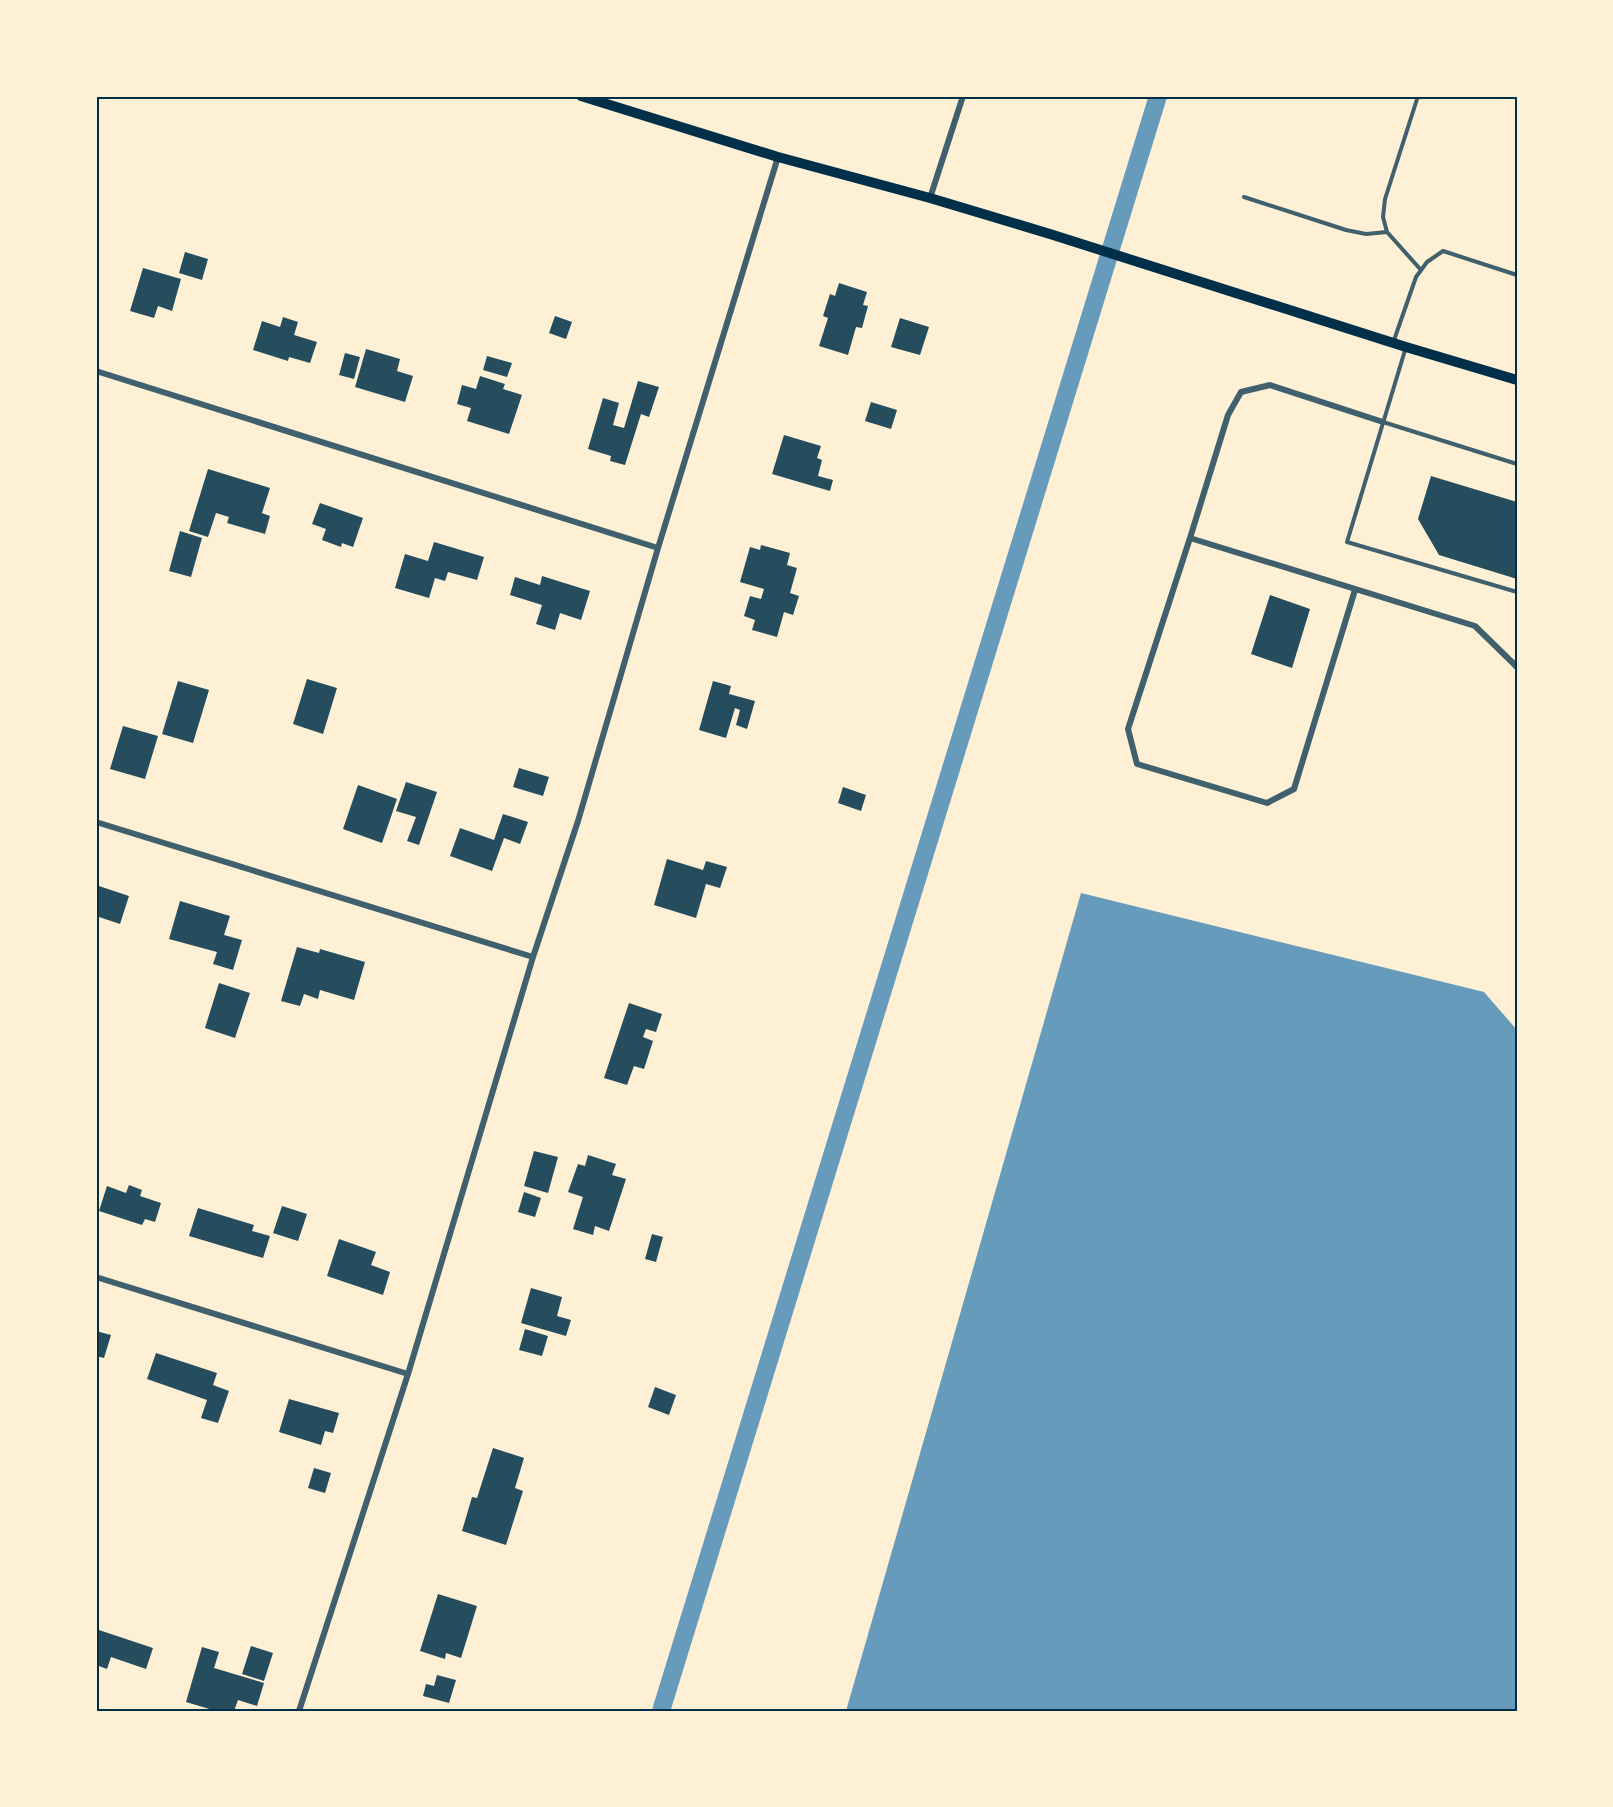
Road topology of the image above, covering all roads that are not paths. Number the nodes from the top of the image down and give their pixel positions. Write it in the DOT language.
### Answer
graph roads {
  1 [pos="581,96"];
  2 [pos="963,96"];
  3 [pos="1418,96"];
  4 [pos="778,157"];
  5 [pos="1244,197"];
  6 [pos="930,198"];
  7 [pos="1387,232"];
  8 [pos="1421,270"];
  9 [pos="1517,275"];
  10 [pos="1393,343"];
  11 [pos="1406,347"];
  12 [pos="96,371"];
  13 [pos="1517,380"];
  14 [pos="1383,422"];
  15 [pos="1517,464"];
  16 [pos="1191,538"];
  17 [pos="658,549"];
  18 [pos="1355,590"];
  19 [pos="1517,592"];
  20 [pos="1517,667"];
  21 [pos="96,822"];
  22 [pos="533,957"];
  23 [pos="96,1277"];
  24 [pos="408,1374"];
  25 [pos="299,1711"];
  1 -- 4 [label="main road"];
  2 -- 6 [label="street"];
  3 -- 7 [label="lane"];
  4 -- 6 [label="main road"];
  4 -- 17 [label="street"];
  5 -- 7 [label="lane"];
  6 -- 10 [label="main road"];
  7 -- 8 [label="lane"];
  8 -- 9 [label="lane"];
  8 -- 10 [label="lane"];
  10 -- 11 [label="main road"];
  11 -- 13 [label="main road"];
  11 -- 14 [label="lane"];
  12 -- 17 [label="street"];
  14 -- 15 [label="lane"];
  14 -- 16 [label="street"];
  14 -- 19 [label="lane"];
  16 -- 18 [label="street"];
  16 -- 18 [label="street"];
  17 -- 22 [label="street"];
  18 -- 20 [label="street"];
  21 -- 22 [label="street"];
  22 -- 24 [label="street"];
  23 -- 24 [label="street"];
  24 -- 25 [label="street"];
}
